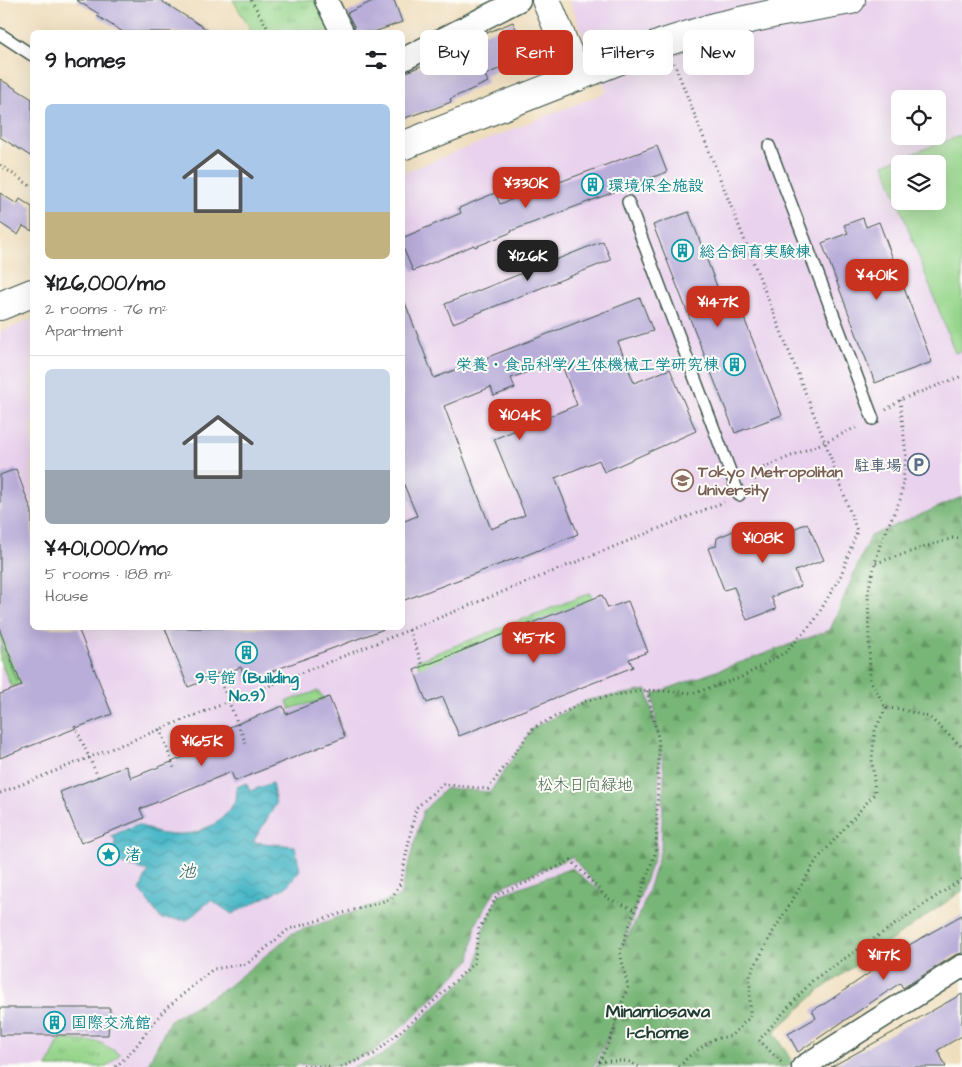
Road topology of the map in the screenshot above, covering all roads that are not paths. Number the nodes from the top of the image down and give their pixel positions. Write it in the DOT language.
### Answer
graph roads {
  1 [pos="326,0"];
  2 [pos="519,0"];
  3 [pos="546,0"];
  4 [pos="851,0"];
  5 [pos="341,30"];
  6 [pos="0,34"];
  7 [pos="30,54"];
  8 [pos="405,58"];
  9 [pos="578,77"];
  10 [pos="405,145"];
  11 [pos="769,146"];
  12 [pos="628,202"];
  13 [pos="30,294"];
  14 [pos="0,306"];
  15 [pos="873,419"];
  16 [pos="740,495"];
  17 [pos="962,966"];
  18 [pos="803,1067"];
  1 -- 5 [label="street"];
  2 -- 8 [label="street"];
  3 -- 9 [label="street"];
  4 -- 9 [label="street"];
  6 -- 7 [label="lane"];
  9 -- 10 [label="street"];
  11 -- 15 [label="lane"];
  12 -- 16 [label="lane"];
  13 -- 14 [label="street"];
  17 -- 18 [label="street"];
}
